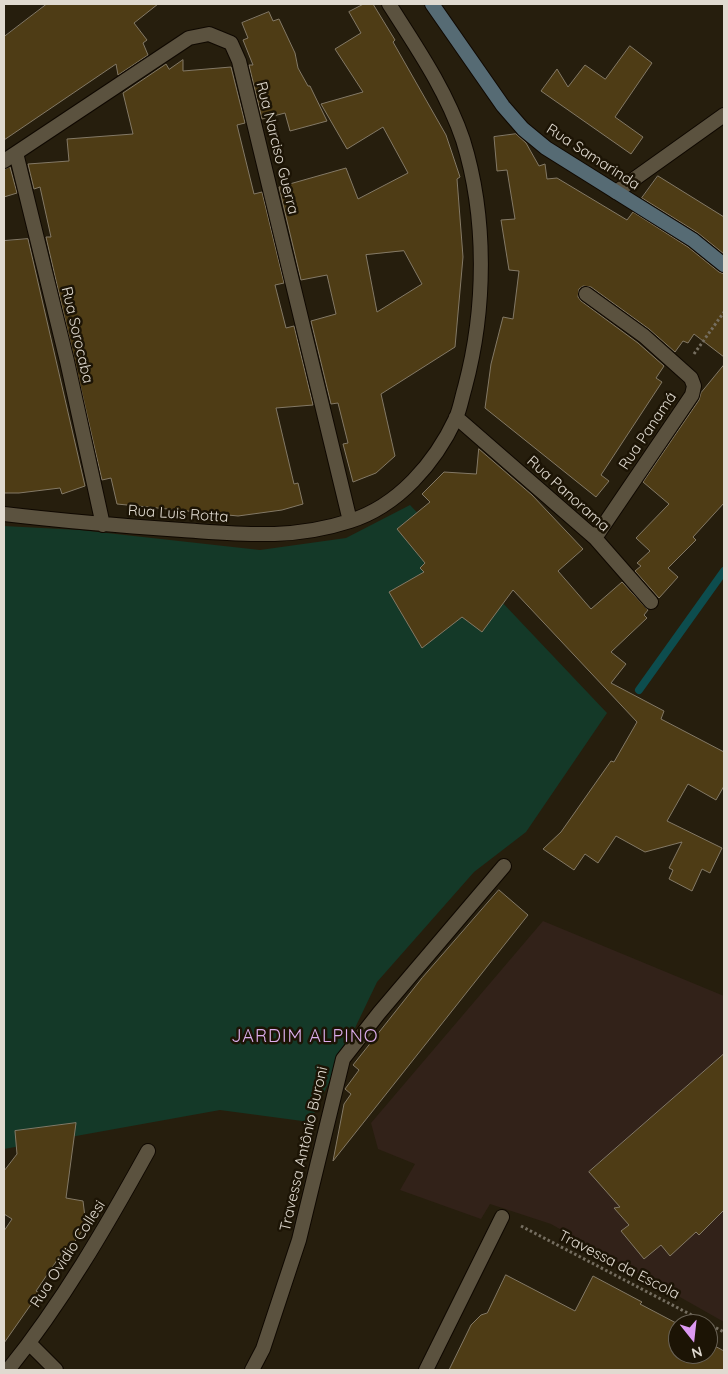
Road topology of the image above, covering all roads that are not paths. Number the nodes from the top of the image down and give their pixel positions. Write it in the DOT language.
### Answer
graph roads {
  1 [pos="389,4"];
  2 [pos="432,4"];
  3 [pos="724,115"];
  4 [pos="10,157"];
  5 [pos="616,192"];
  6 [pos="724,265"];
  7 [pos="586,294"];
  8 [pos="456,417"];
  9 [pos="4,514"];
  10 [pos="350,522"];
  11 [pos="103,525"];
  12 [pos="595,538"];
  13 [pos="652,602"];
  14 [pos="504,866"];
  15 [pos="148,1151"];
  16 [pos="502,1217"];
  17 [pos="29,1343"];
  18 [pos="8,1370"];
  19 [pos="56,1370"];
  20 [pos="252,1370"];
  21 [pos="426,1370"];
  1 -- 8 [label="street, Rua Luis Rotta"];
  2 -- 5 [label="main road, Rua Samarinda"];
  3 -- 5 [label="street"];
  4 -- 10 [label="street, Rua Narciso Guerra"];
  4 -- 11 [label="street, Rua Sorocaba"];
  5 -- 6 [label="main road, Rua Samarinda"];
  7 -- 12 [label="street, Rua Panamá"];
  8 -- 10 [label="street, Rua Luis Rotta"];
  8 -- 12 [label="street, Rua Panorama"];
  9 -- 11 [label="street, Rua Luis Rotta"];
  10 -- 11 [label="street, Rua Luis Rotta"];
  12 -- 13 [label="street, Rua Panorama"];
  14 -- 20 [label="street, Travessa Antônio Buroni"];
  15 -- 17 [label="street, Rua Ovidio Collesi"];
  16 -- 21 [label="street"];
  17 -- 18 [label="street, Rua Ovidio Collesi"];
  17 -- 19 [label="street"];
}
